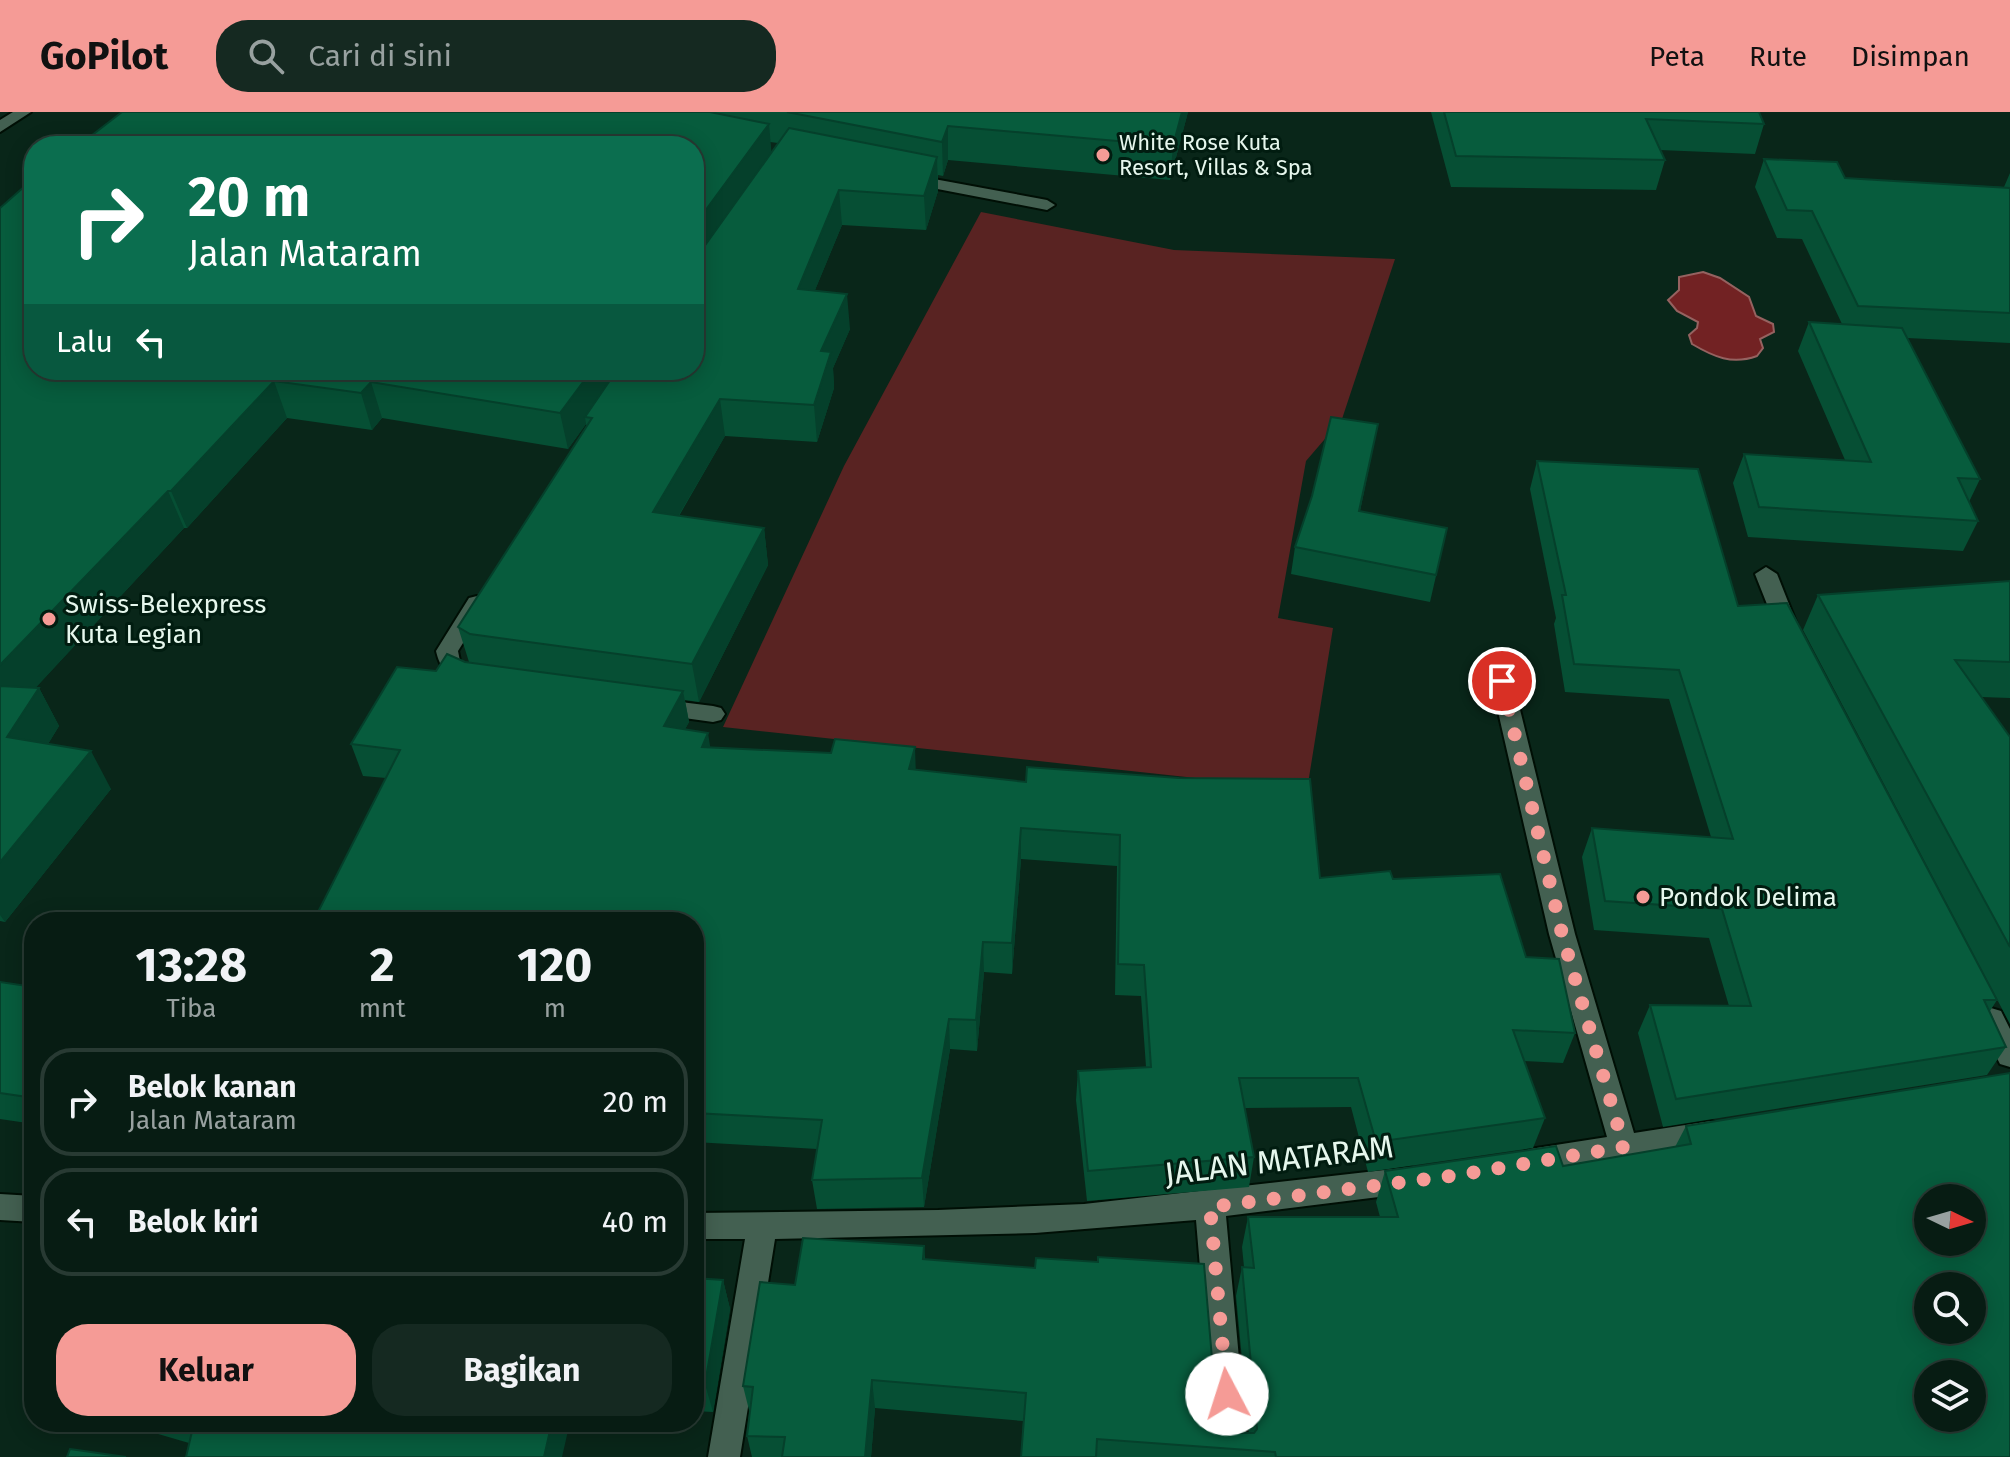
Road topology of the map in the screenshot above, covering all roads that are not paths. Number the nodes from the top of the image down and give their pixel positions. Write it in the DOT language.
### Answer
graph roads {
  1 [pos="23,112"];
  2 [pos="0,127"];
  3 [pos="890,175"];
  4 [pos="1047,205"];
  5 [pos="1766,574"];
  6 [pos="493,580"];
  7 [pos="1798,651"];
  8 [pos="1502,681"];
  9 [pos="491,685"];
  10 [pos="634,704"];
  11 [pos="713,714"];
  12 [pos="1981,1000"];
  13 [pos="2010,1056"];
  14 [pos="1744,1128"];
  15 [pos="1624,1147"];
  16 [pos="1503,1167"];
  17 [pos="1443,1176"];
  18 [pos="0,1207"];
  19 [pos="1210,1207"];
  20 [pos="24,1208"];
  21 [pos="704,1226"];
  22 [pos="762,1226"];
  23 [pos="724,1457"];
  24 [pos="1232,1457"];
  1 -- 2 [label="street"];
  3 -- 4 [label="street"];
  5 -- 7 [label="street"];
  6 -- 9 [label="street"];
  8 -- 15 [label="street"];
  10 -- 11 [label="street"];
  12 -- 13 [label="street"];
  14 -- 15 [label="street"];
  15 -- 16 [label="street"];
  17 -- 19 [label="street, JALAN MATARAM"];
  18 -- 20 [label="street"];
  19 -- 22 [label="street, JALAN MATARAM"];
  19 -- 24 [label="street"];
  21 -- 22 [label="street, JALAN MATARAM"];
  22 -- 23 [label="street"];
}
